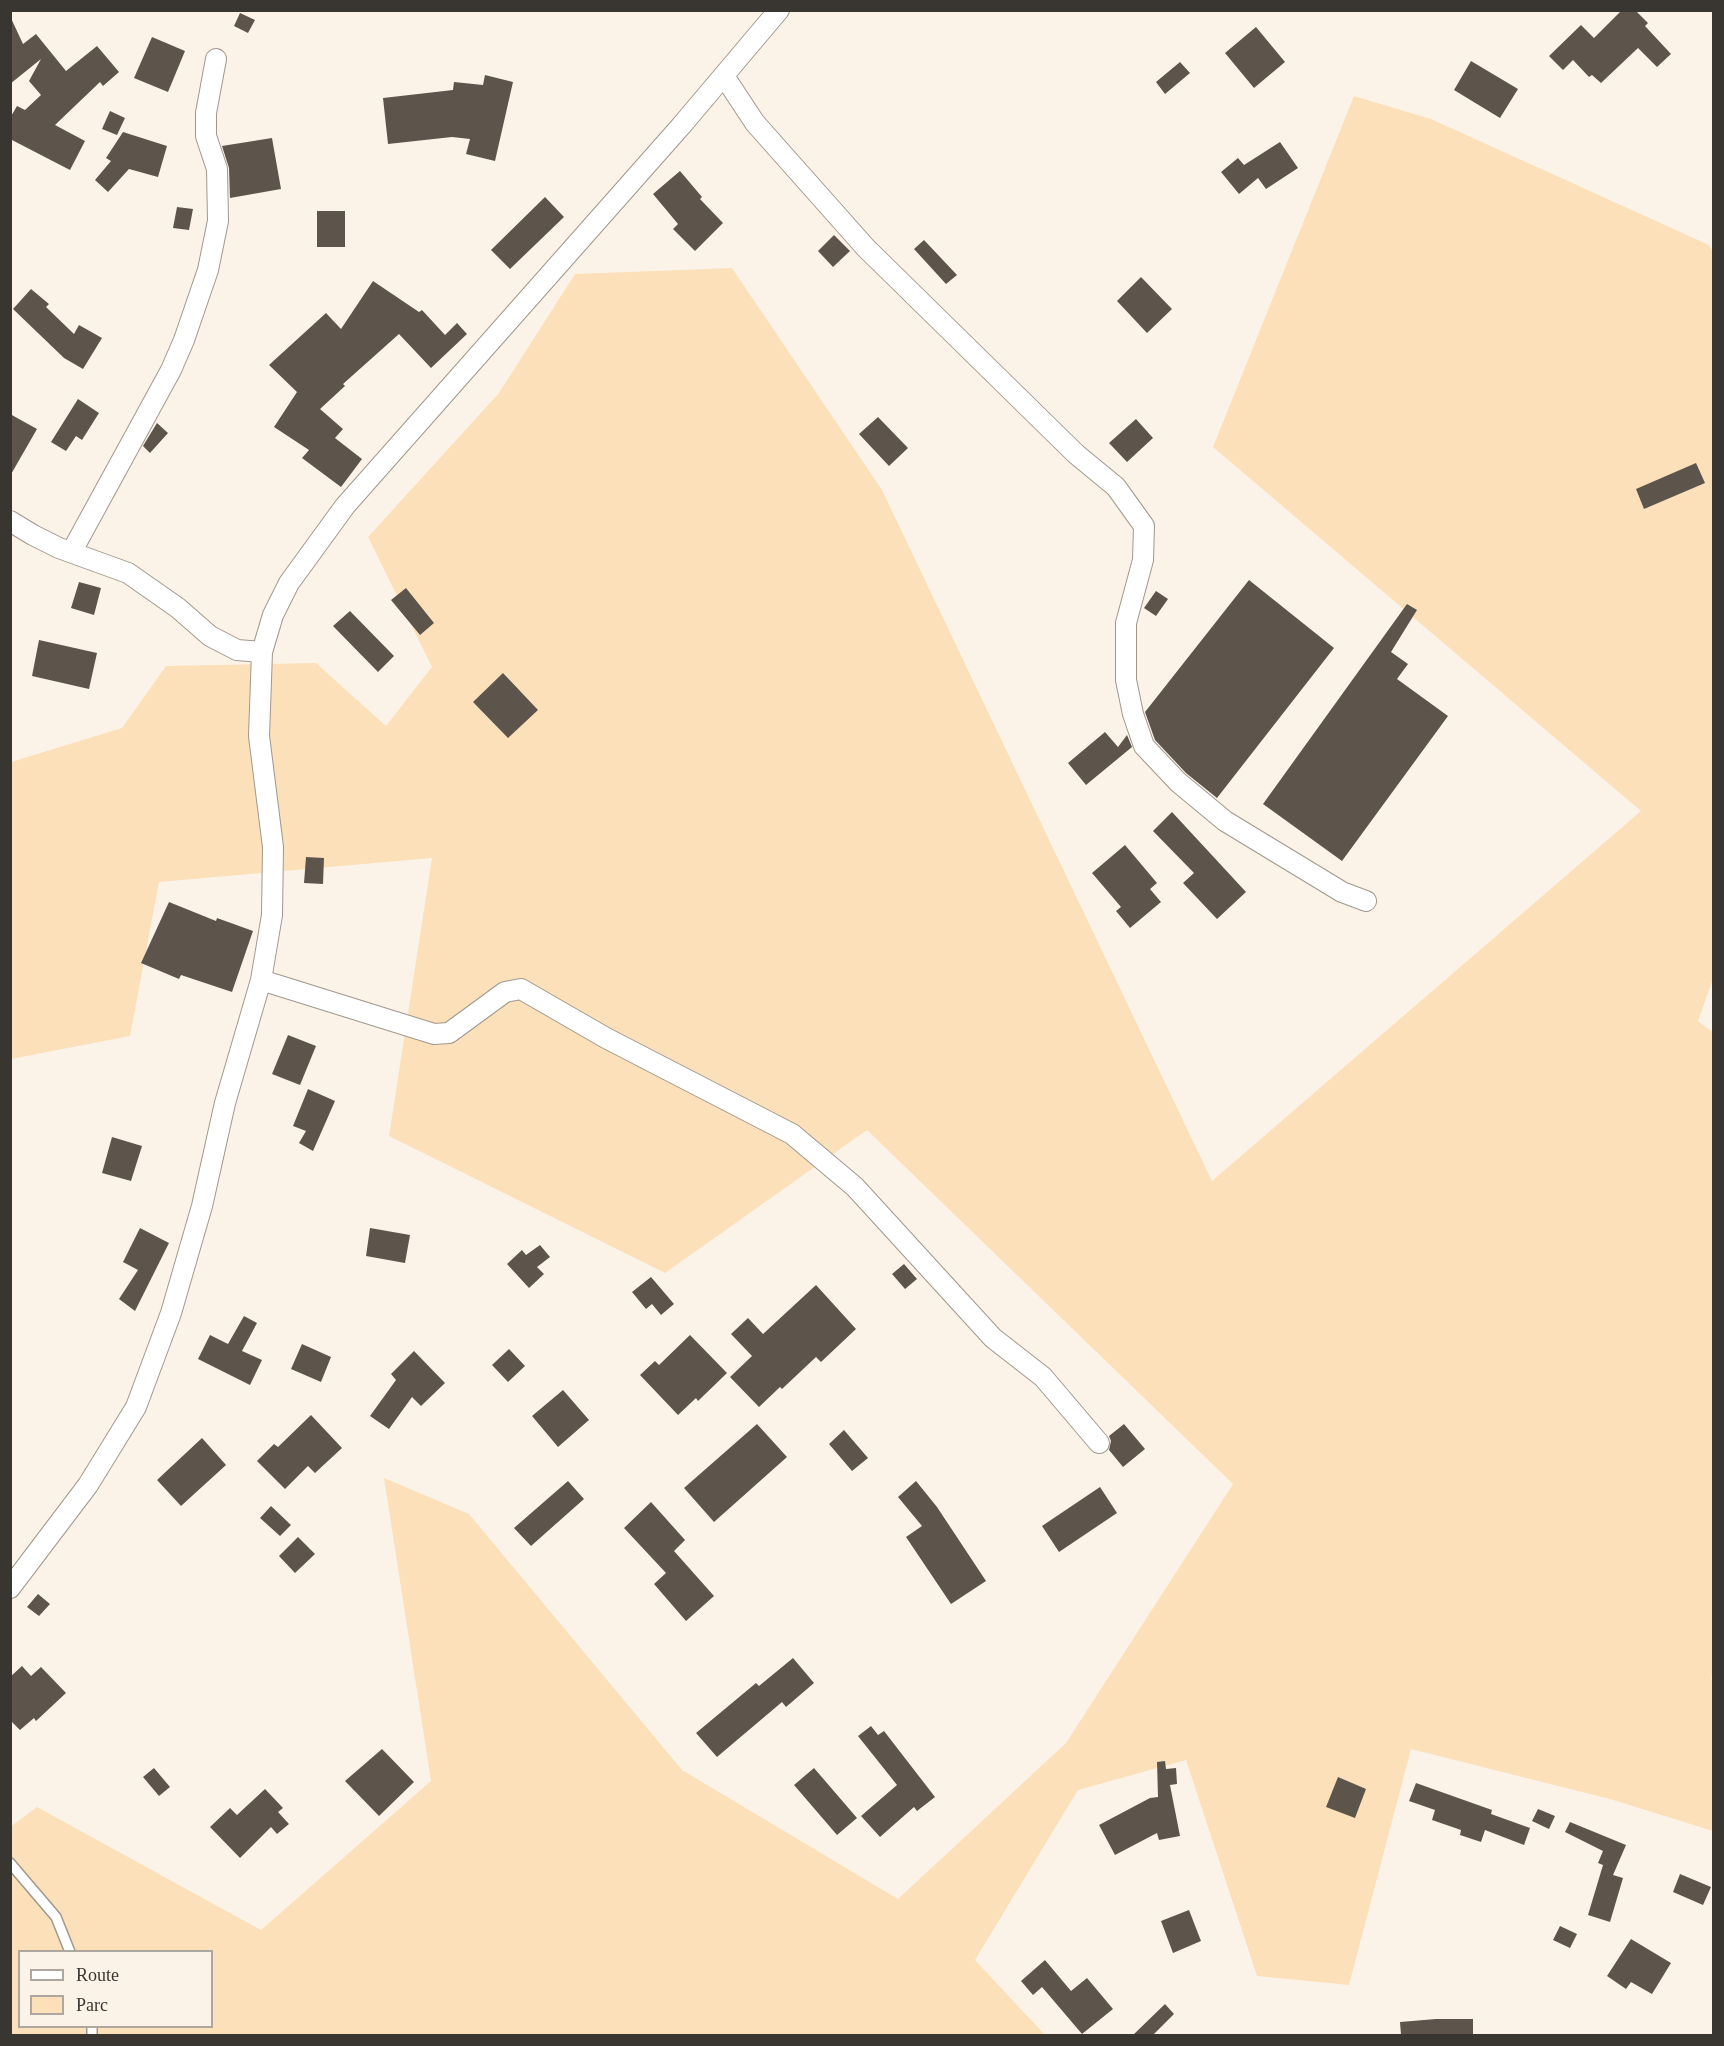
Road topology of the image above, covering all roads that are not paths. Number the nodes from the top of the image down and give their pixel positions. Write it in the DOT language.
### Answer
graph roads {
  1 [pos="779,10"];
  2 [pos="216,59"];
  3 [pos="724,76"];
  4 [pos="10,521"];
  5 [pos="72,551"];
  6 [pos="262,652"];
  7 [pos="1366,901"];
  8 [pos="261,980"];
  9 [pos="1099,1443"];
  10 [pos="10,1588"];
  11 [pos="10,1863"];
  12 [pos="69,1950"];
  1 -- 3 [label="street"];
  2 -- 5 [label="street"];
  3 -- 6 [label="street"];
  3 -- 7 [label="street"];
  4 -- 5 [label="street"];
  5 -- 6 [label="street"];
  6 -- 8 [label="street"];
  8 -- 9 [label="street"];
  8 -- 10 [label="street"];
  11 -- 12 [label="lane"];
}
